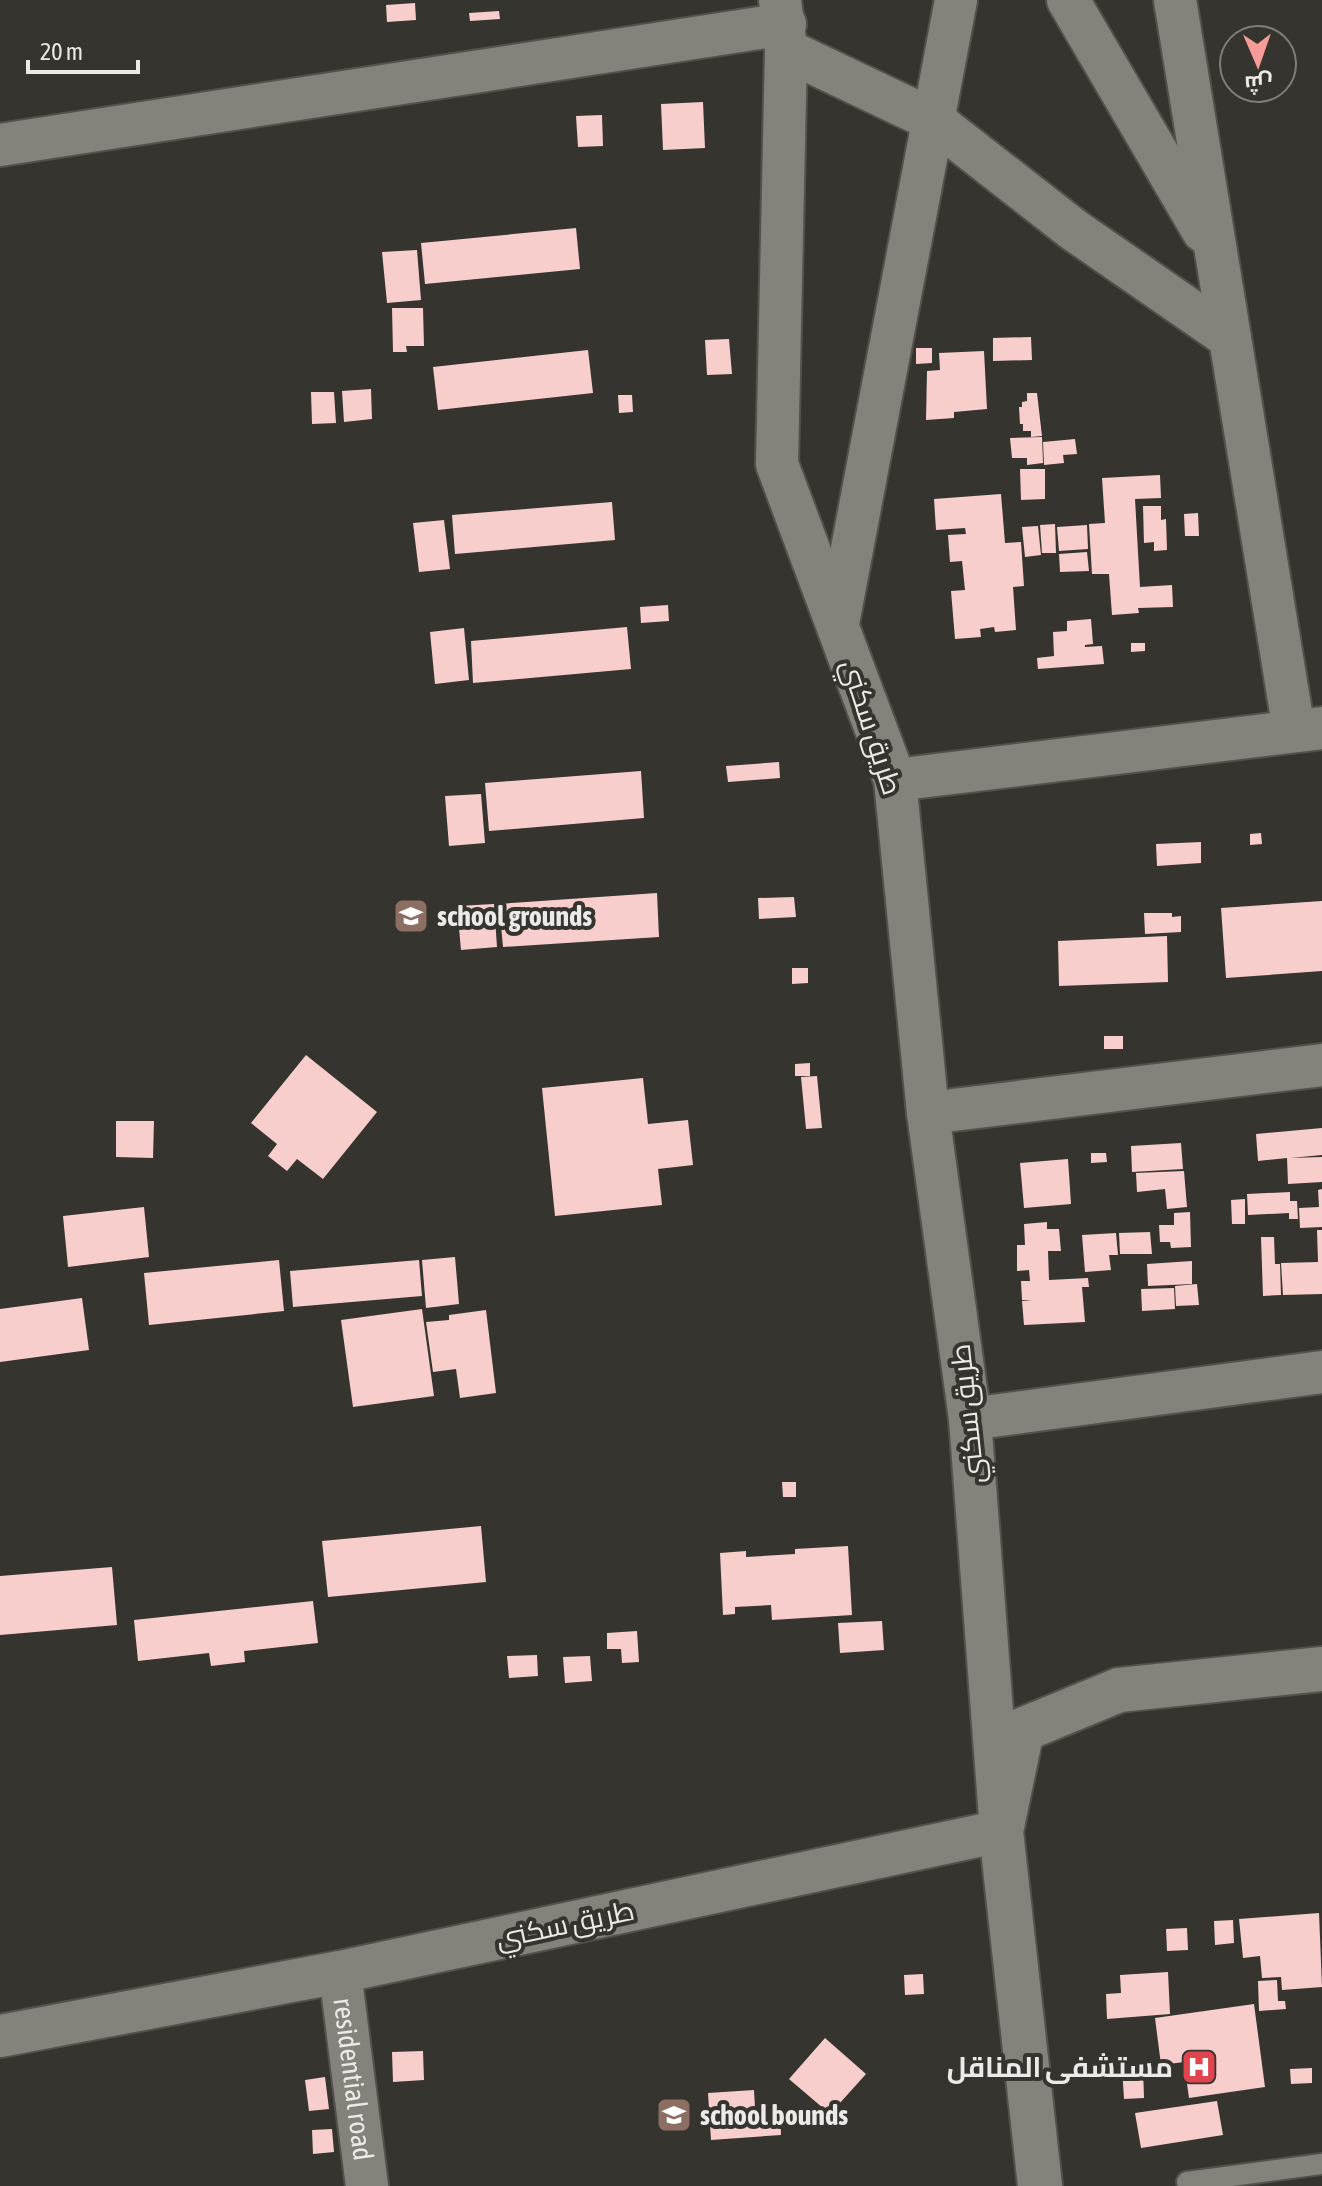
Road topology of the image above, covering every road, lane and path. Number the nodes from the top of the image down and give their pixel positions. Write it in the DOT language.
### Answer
graph roads {
  1 [pos="956,0"];
  2 [pos="1068,0"];
  3 [pos="1175,0"];
  4 [pos="784,25"];
  5 [pos="933,120"];
  6 [pos="0,145"];
  7 [pos="1212,230"];
  8 [pos="1230,338"];
  9 [pos="838,623"];
  10 [pos="1308,730"];
  11 [pos="895,780"];
  12 [pos="1322,1065"];
  13 [pos="928,1113"];
  14 [pos="1322,1372"];
  15 [pos="970,1419"];
  16 [pos="1322,1669"];
  17 [pos="1001,1831"];
  18 [pos="340,1972"];
  19 [pos="0,2036"];
  20 [pos="1322,2164"];
  21 [pos="1187,2182"];
  22 [pos="367,2186"];
  23 [pos="1040,2186"];
  1 -- 5 [label="street"];
  2 -- 7 [label="street"];
  3 -- 7 [label="street"];
  4 -- 5 [label="street"];
  4 -- 6 [label="street"];
  4 -- 9 [label="street, طريق سكني"];
  5 -- 8 [label="street"];
  5 -- 9 [label="street"];
  7 -- 8 [label="street"];
  8 -- 10 [label="street"];
  9 -- 11 [label="street, طريق سكني"];
  10 -- 11 [label="street"];
  11 -- 13 [label="street, طريق سكني"];
  12 -- 13 [label="street"];
  13 -- 15 [label="street, طريق سكني"];
  14 -- 15 [label="street"];
  15 -- 17 [label="street, طريق سكني"];
  16 -- 17 [label="street"];
  17 -- 18 [label="street, طريق سكني"];
  17 -- 23 [label="street"];
  18 -- 19 [label="street, طريق سكني"];
  18 -- 22 [label="street, residential road"];
  20 -- 21 [label="lane"];
}
